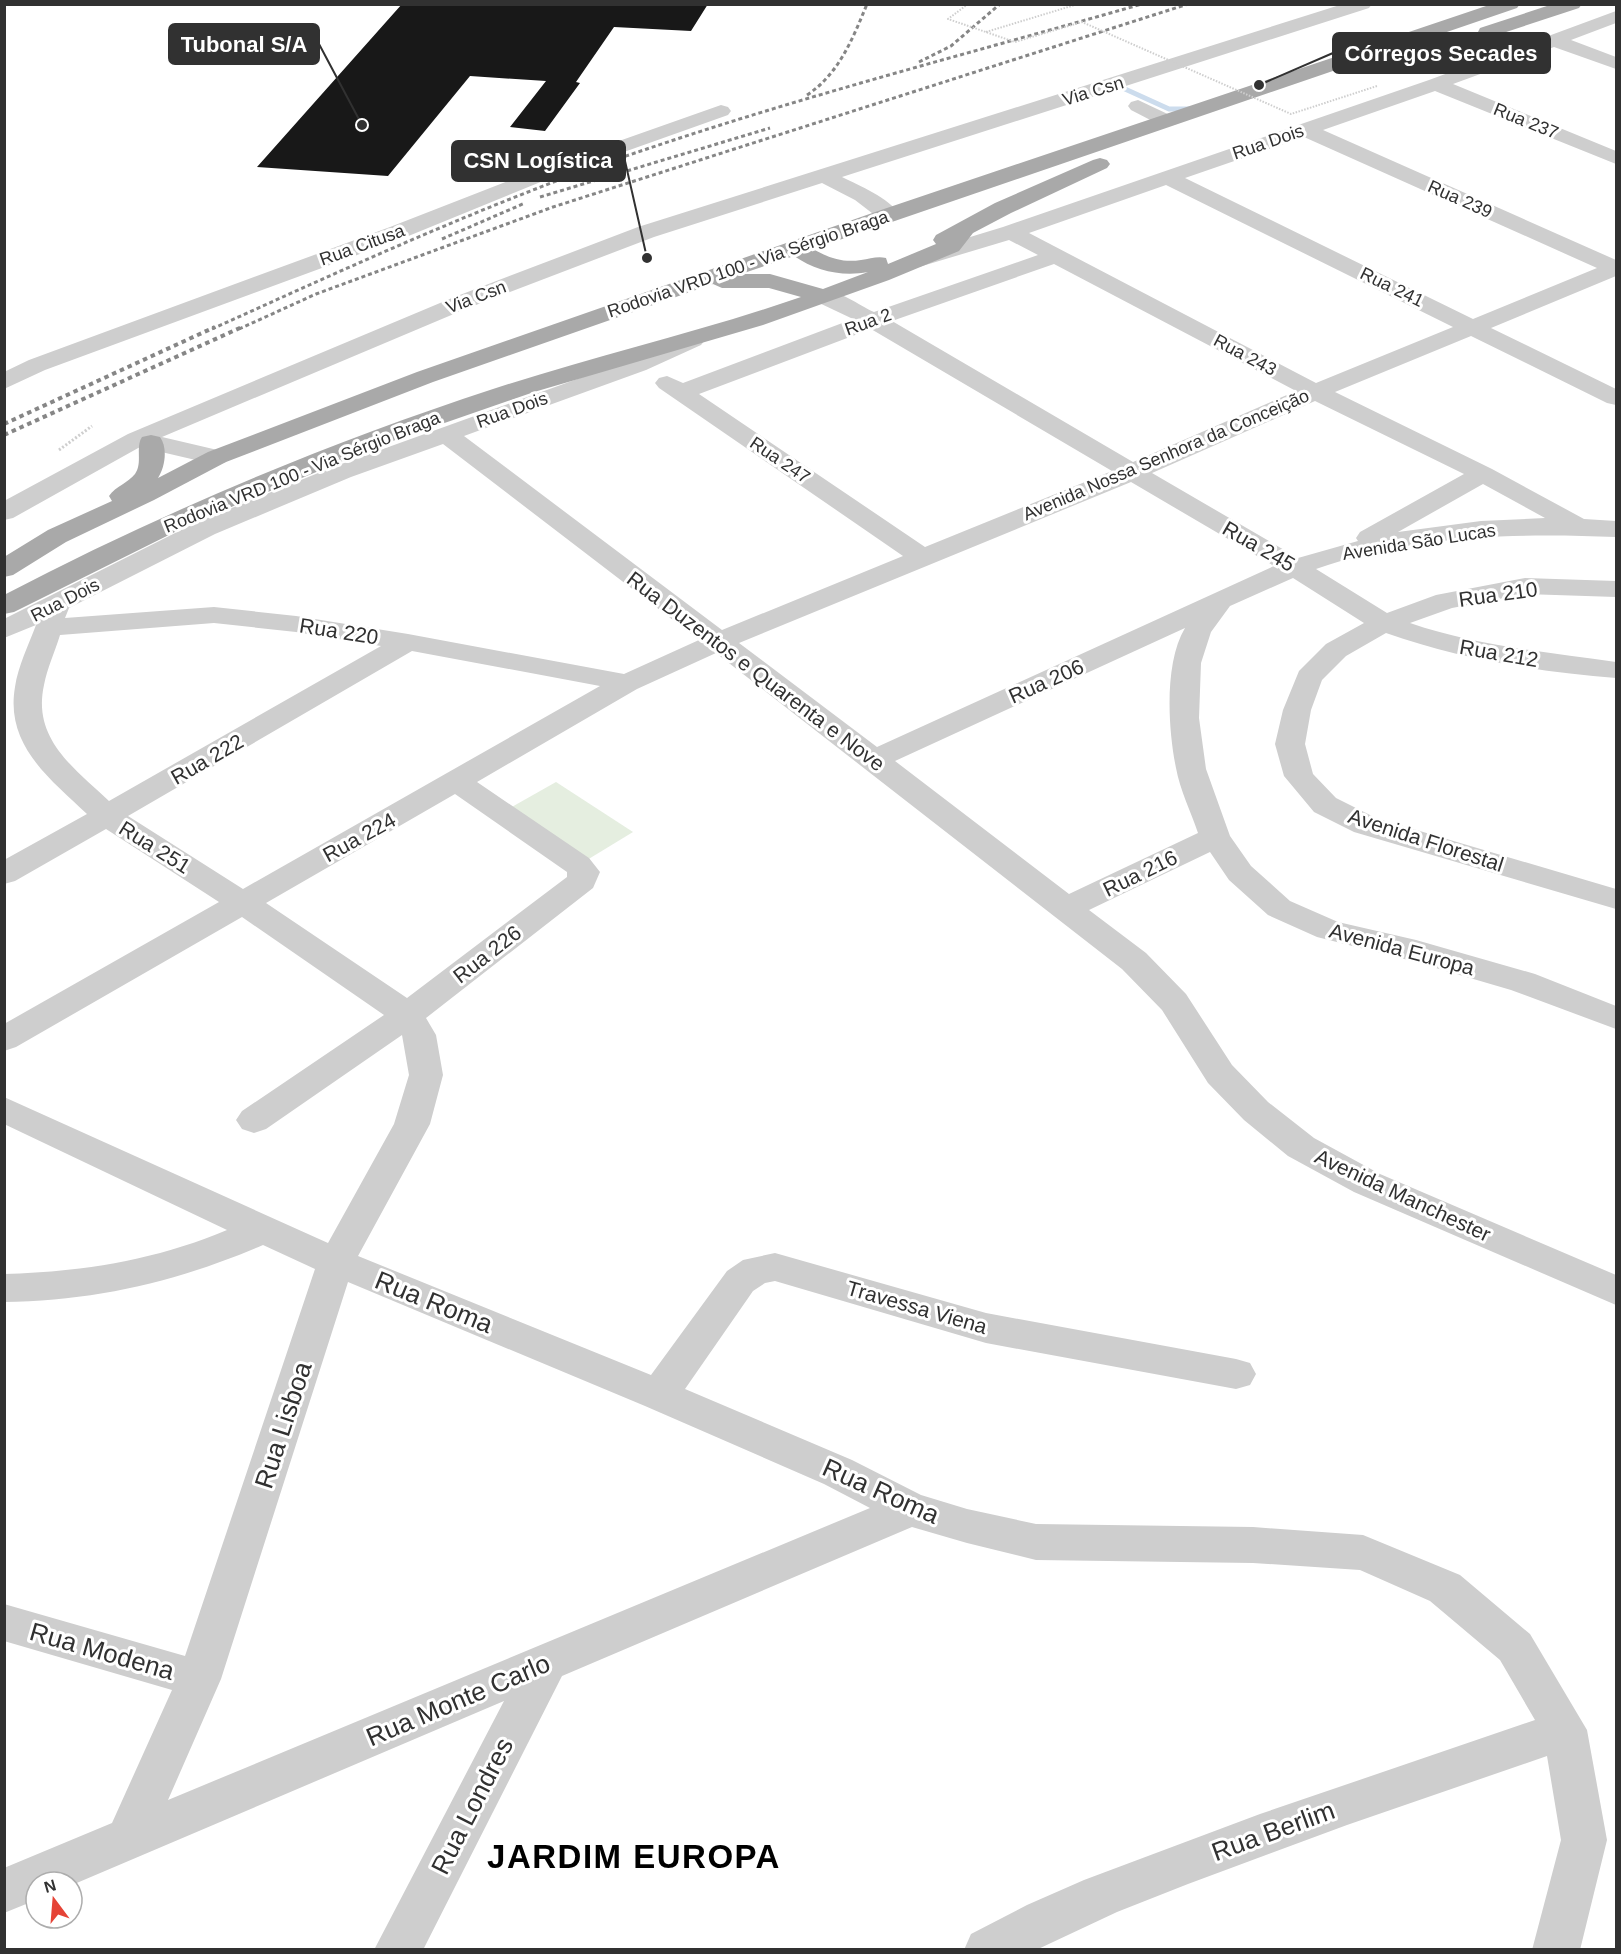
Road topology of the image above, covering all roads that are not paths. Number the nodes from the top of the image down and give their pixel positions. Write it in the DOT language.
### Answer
graph roads {
  1 [pos="1363,4"];
  2 [pos="1511,4"];
  3 [pos="1573,4"];
  4 [pos="1617,17"];
  5 [pos="1554,40"];
  6 [pos="1617,63"];
  7 [pos="1436,84"];
  8 [pos="1317,90"];
  9 [pos="1272,105"];
  10 [pos="1138,106"];
  11 [pos="721,111"];
  12 [pos="1167,121"];
  13 [pos="1304,129"];
  14 [pos="1617,158"];
  15 [pos="823,175"];
  16 [pos="1166,177"];
  17 [pos="1003,208"];
  18 [pos="889,215"];
  19 [pos="964,230"];
  20 [pos="1011,232"];
  21 [pos="796,247"];
  22 [pos="1055,256"];
  23 [pos="917,261"];
  24 [pos="1616,268"];
  25 [pos="702,280"];
  26 [pos="823,296"];
  27 [pos="873,320"];
  28 [pos="1473,326"];
  29 [pos="693,340"];
  30 [pos="4,363"];
  31 [pos="37,365"];
  32 [pos="638,365"];
  33 [pos="568,374"];
  34 [pos="4,382"];
  35 [pos="681,392"];
  36 [pos="1315,392"];
  37 [pos="1617,398"];
  38 [pos="445,434"];
  39 [pos="144,441"];
  40 [pos="217,457"];
  41 [pos="1132,472"];
  42 [pos="1483,474"];
  43 [pos="4,512"];
  44 [pos="1576,525"];
  45 [pos="1617,529"];
  46 [pos="57,536"];
  47 [pos="1344,551"];
  48 [pos="922,557"];
  49 [pos="1296,568"];
  50 [pos="4,569"];
  51 [pos="1617,589"];
  52 [pos="1219,602"];
  53 [pos="4,606"];
  54 [pos="61,609"];
  55 [pos="214,615"];
  56 [pos="1384,623"];
  57 [pos="4,630"];
  58 [pos="1140,638"];
  59 [pos="408,642"];
  60 [pos="717,642"];
  61 [pos="1187,663"];
  62 [pos="1617,670"];
  63 [pos="627,683"];
  64 [pos="874,759"];
  65 [pos="457,782"];
  66 [pos="107,816"];
  67 [pos="1215,837"];
  68 [pos="4,874"];
  69 [pos="1617,899"];
  70 [pos="243,903"];
  71 [pos="1065,909"];
  72 [pos="408,1015"];
  73 [pos="1617,1018"];
  74 [pos="4,1039"];
  75 [pos="4,1109"];
  76 [pos="254,1120"];
  77 [pos="263,1230"];
  78 [pos="336,1262"];
  79 [pos="4,1288"];
  80 [pos="1617,1291"];
  81 [pos="1236,1374"];
  82 [pos="659,1395"];
  83 [pos="910,1509"];
  84 [pos="4,1622"];
  85 [pos="546,1663"];
  86 [pos="199,1679"];
  87 [pos="1565,1730"];
  88 [pos="128,1839"];
  89 [pos="4,1891"];
  90 [pos="398,1950"];
  91 [pos="988,1950"];
  92 [pos="1556,1950"];
  1 -- 15 [label="street, Via Csn"];
  2 -- 12 [label="main road, Rodovia VRD 100 - Via Sérgio Braga"];
  3 -- 8 [label="main road"];
  4 -- 5 [label="street, Rua Dois"];
  5 -- 6 [label="street"];
  5 -- 7 [label="street, Rua Dois"];
  7 -- 13 [label="street, Rua Dois"];
  7 -- 14 [label="street, Rua 237"];
  9 -- 17 [label="main road"];
  10 -- 12 [label="street"];
  11 -- 31 [label="street, Rua Citusa"];
  12 -- 18 [label="main road, Rodovia VRD 100 - Via Sérgio Braga"];
  13 -- 16 [label="street, Rua Dois"];
  13 -- 24 [label="street, Rua 239"];
  15 -- 18 [label="street"];
  15 -- 39 [label="street, Via Csn"];
  16 -- 20 [label="street, Rua Dois"];
  16 -- 28 [label="street, Rua 241"];
  17 -- 18 [label="main road"];
  17 -- 19 [label="main road"];
  18 -- 21 [label="main road, Rodovia VRD 100 - Via Sérgio Braga"];
  19 -- 21 [label="main road"];
  19 -- 23 [label="main road, Rodovia VRD 100 - Via Sérgio Braga"];
  20 -- 22 [label="street, Rua 243"];
  20 -- 23 [label="street, Rua Dois"];
  21 -- 25 [label="main road, Rodovia VRD 100 - Via Sérgio Braga"];
  22 -- 27 [label="street, Rua 2"];
  22 -- 36 [label="street, Rua 243"];
  23 -- 26 [label="main road, Rodovia VRD 100 - Via Sérgio Braga"];
  24 -- 28 [label="street, Avenida Nossa Senhora da Conceição"];
  25 -- 26 [label="main road"];
  25 -- 40 [label="main road, Rodovia VRD 100 - Via Sérgio Braga"];
  26 -- 27 [label="street, Rua 245"];
  26 -- 29 [label="main road, Rodovia VRD 100 - Via Sérgio Braga"];
  27 -- 35 [label="street, Rua 2"];
  27 -- 41 [label="street, Rua 245"];
  28 -- 36 [label="street, Avenida Nossa Senhora da Conceição"];
  28 -- 37 [label="street, Rua 241"];
  29 -- 32 [label="street, Rua Dois"];
  29 -- 33 [label="main road, Rodovia VRD 100 - Via Sérgio Braga"];
  30 -- 31 [label="street"];
  31 -- 34 [label="street, Rua Citusa"];
  32 -- 35 [label="street, Rua 247"];
  32 -- 38 [label="street, Rua Dois"];
  33 -- 40 [label="main road"];
  33 -- 53 [label="main road, Rodovia VRD 100 - Via Sérgio Braga"];
  35 -- 48 [label="street, Rua 247"];
  36 -- 41 [label="street, Avenida Nossa Senhora da Conceição"];
  36 -- 42 [label="street, Rua 243"];
  38 -- 54 [label="street, Rua Dois"];
  38 -- 60 [label="street, Rua Duzentos e Quarenta e Nove"];
  39 -- 40 [label="street"];
  39 -- 43 [label="street"];
  39 -- 46 [label="main road"];
  40 -- 46 [label="main road, Rodovia VRD 100 - Via Sérgio Braga"];
  41 -- 48 [label="street, Avenida Nossa Senhora da Conceição"];
  41 -- 49 [label="street, Rua 245"];
  42 -- 44 [label="street, Rua 243"];
  42 -- 47 [label="street"];
  44 -- 45 [label="street, Avenida São Lucas"];
  44 -- 47 [label="street, Avenida São Lucas"];
  46 -- 50 [label="main road, Rodovia VRD 100 - Via Sérgio Braga"];
  47 -- 49 [label="street, Avenida São Lucas"];
  48 -- 60 [label="street, Avenida Nossa Senhora da Conceição"];
  49 -- 52 [label="street, Avenida São Lucas"];
  49 -- 56 [label="street, Rua 245"];
  51 -- 56 [label="street, Rua 210"];
  52 -- 58 [label="street, Rua 206"];
  52 -- 61 [label="street, Avenida Europa"];
  54 -- 55 [label="street, Rua 220"];
  54 -- 55 [label="street"];
  54 -- 57 [label="street, Rua Dois"];
  54 -- 66 [label="street, Rua 251"];
  55 -- 59 [label="street, Rua 220"];
  56 -- 62 [label="street, Rua 212"];
  56 -- 69 [label="street, Avenida Florestal"];
  58 -- 61 [label="street"];
  58 -- 64 [label="street, Rua 206"];
  59 -- 63 [label="street, Rua 220"];
  59 -- 66 [label="street, Rua 222"];
  60 -- 63 [label="street, Rua 224"];
  60 -- 64 [label="street, Rua Duzentos e Quarenta e Nove"];
  61 -- 67 [label="street, Avenida Europa"];
  63 -- 65 [label="street, Rua 224"];
  64 -- 71 [label="street, Rua Duzentos e Quarenta e Nove"];
  65 -- 70 [label="street, Rua 224"];
  65 -- 72 [label="street, Rua 226"];
  66 -- 68 [label="street, Rua 222"];
  66 -- 70 [label="street, Rua 251"];
  67 -- 71 [label="street, Rua 216"];
  67 -- 73 [label="street, Avenida Europa"];
  70 -- 72 [label="street, Rua 251"];
  70 -- 74 [label="street, Rua 224"];
  71 -- 80 [label="street, Avenida Manchester"];
  72 -- 76 [label="street, Rua 226"];
  72 -- 78 [label="street, Rua Lisboa"];
  75 -- 77 [label="street, Rua Roma"];
  77 -- 78 [label="street, Rua Roma"];
  77 -- 79 [label="street"];
  78 -- 82 [label="street, Rua Roma"];
  78 -- 86 [label="street, Rua Lisboa"];
  81 -- 82 [label="street, Travessa Viena"];
  82 -- 83 [label="street, Rua Roma"];
  83 -- 85 [label="street, Rua Monte Carlo"];
  83 -- 87 [label="street, Rua Roma"];
  84 -- 86 [label="street, Rua Modena"];
  85 -- 88 [label="street, Rua Monte Carlo"];
  85 -- 90 [label="street, Rua Londres"];
  86 -- 88 [label="street, Rua Lisboa"];
  87 -- 91 [label="street, Rua Berlim"];
  87 -- 92 [label="street, Rua Roma"];
  88 -- 89 [label="street, Rua Monte Carlo"];
}
